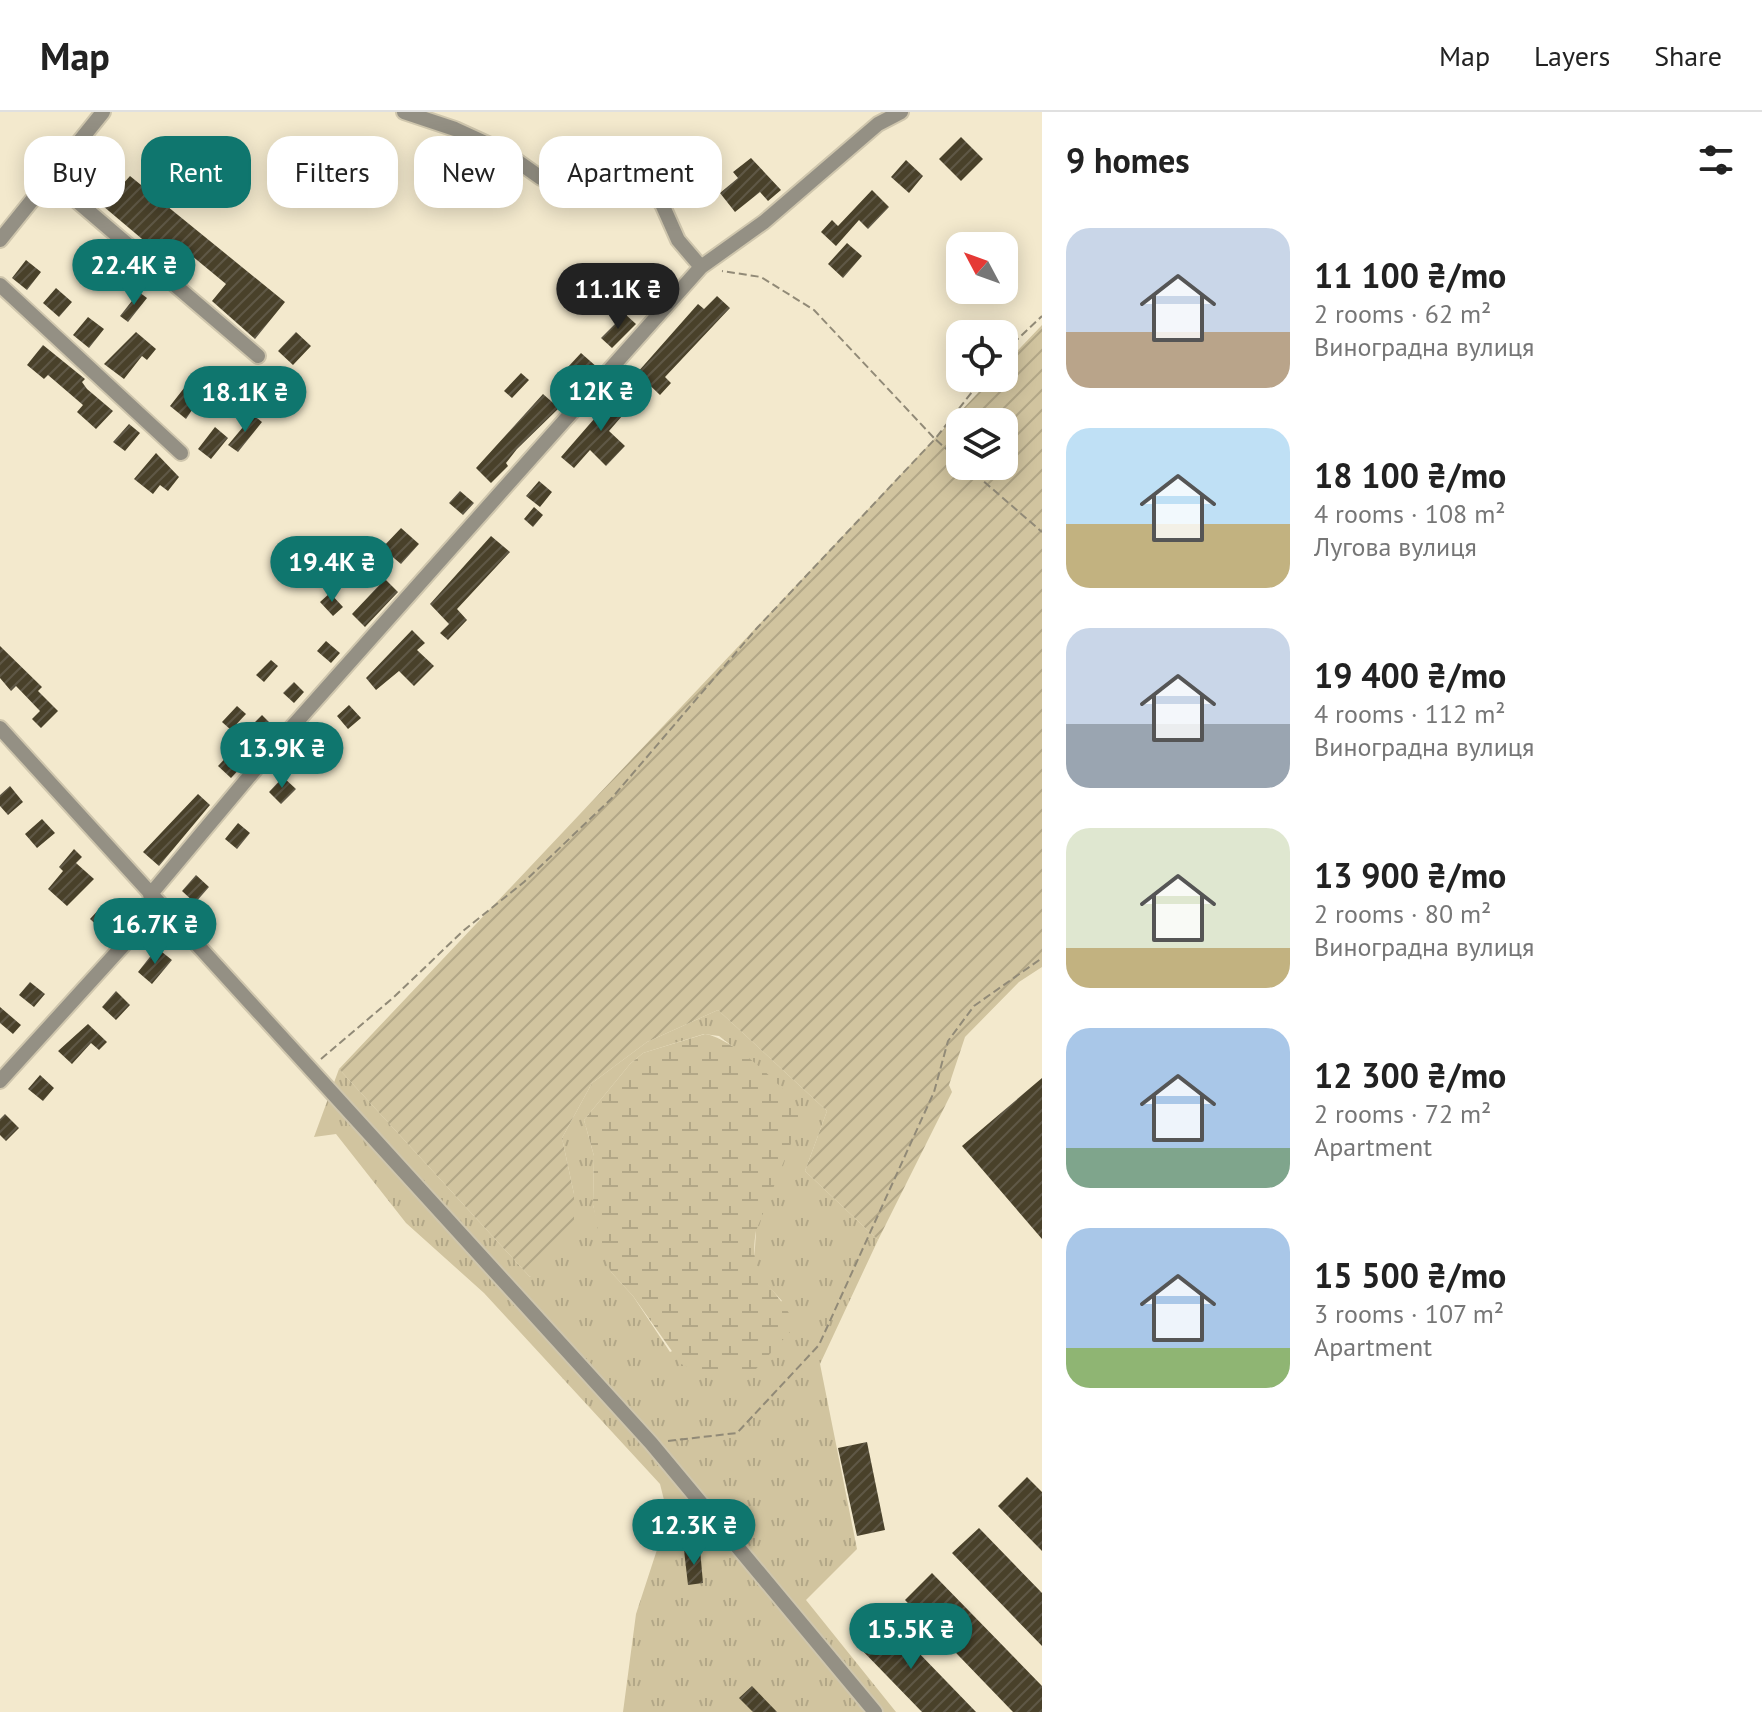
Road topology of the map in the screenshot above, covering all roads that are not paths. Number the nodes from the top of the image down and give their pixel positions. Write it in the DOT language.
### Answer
graph roads {
  1 [pos="103,112"];
  2 [pos="404,112"];
  3 [pos="901,112"];
  4 [pos="84,136"];
  5 [pos="27,208"];
  6 [pos="85,208"];
  7 [pos="0,240"];
  8 [pos="701,267"];
  9 [pos="0,285"];
  10 [pos="258,356"];
  11 [pos="181,453"];
  12 [pos="0,728"];
  13 [pos="154,901"];
  14 [pos="0,1081"];
  15 [pos="875,1712"];
  1 -- 4 [label="street"];
  2 -- 8 [label="street"];
  3 -- 8 [label="street"];
  5 -- 7 [label="street"];
  6 -- 10 [label="street"];
  8 -- 13 [label="street"];
  9 -- 11 [label="street"];
  12 -- 13 [label="street"];
  13 -- 14 [label="street"];
  13 -- 15 [label="street"];
}
